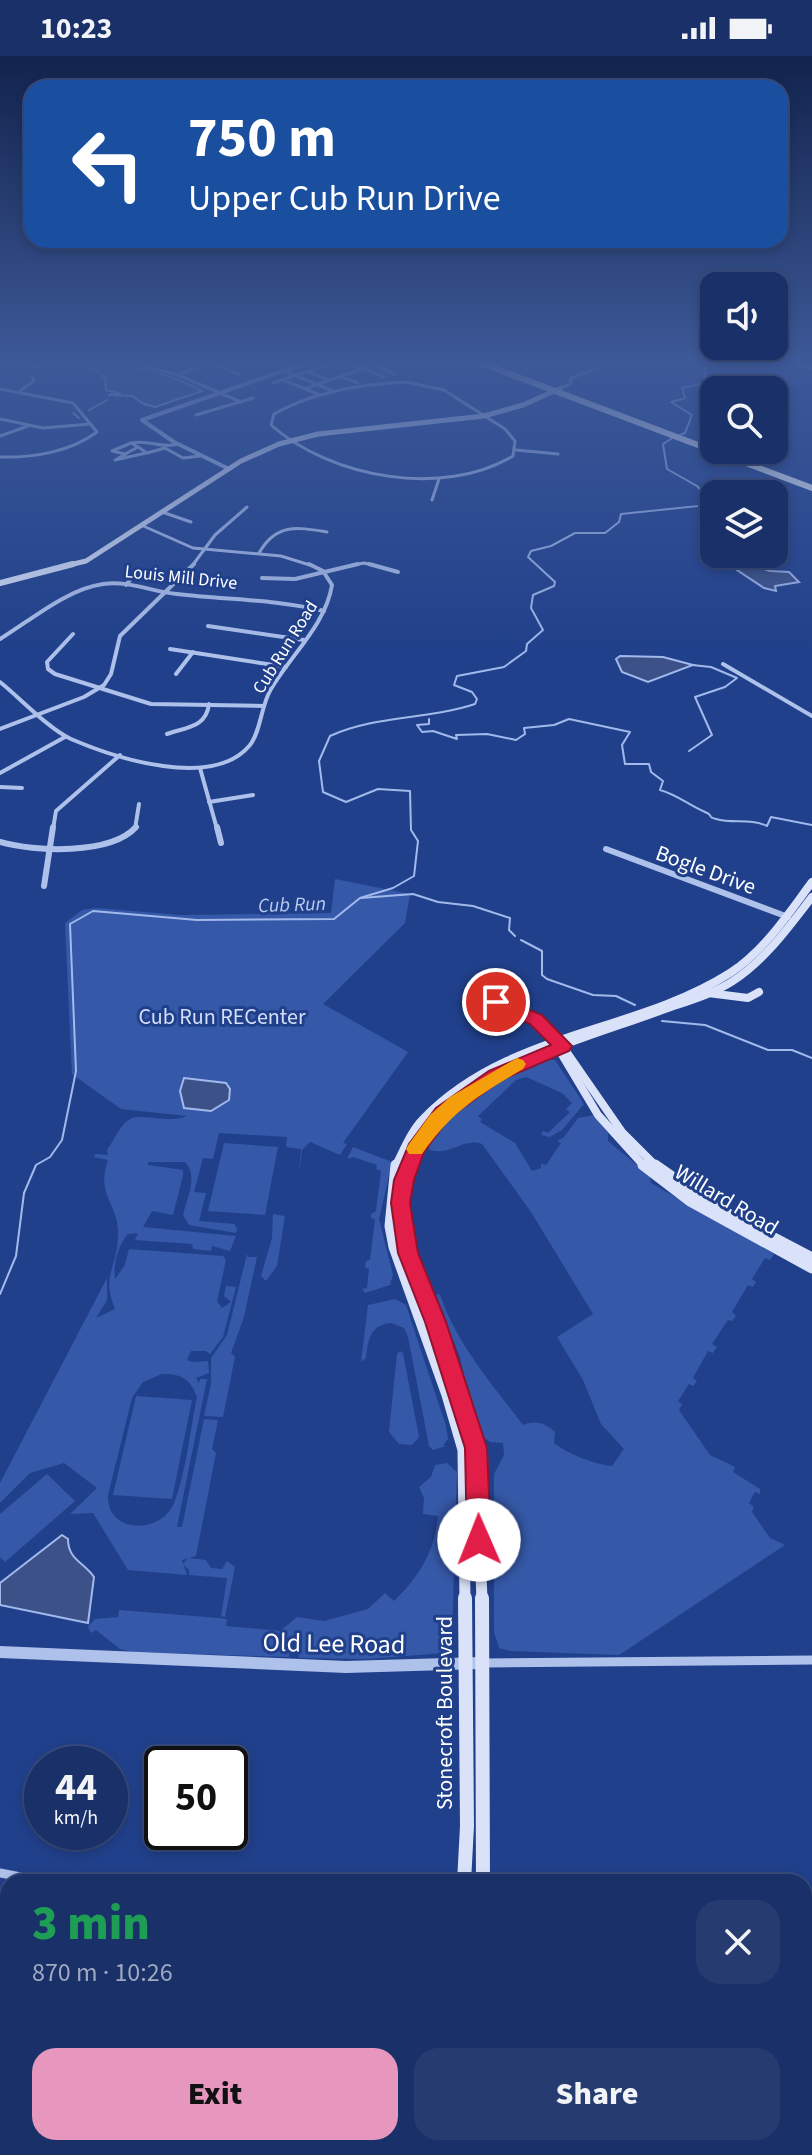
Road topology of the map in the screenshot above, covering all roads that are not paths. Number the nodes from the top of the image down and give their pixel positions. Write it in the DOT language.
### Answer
graph roads {
  1 [pos="204,458"];
  2 [pos="248,458"];
  3 [pos="322,458"];
  4 [pos="509,458"];
  5 [pos="732,458"];
  6 [pos="764,464"];
  7 [pos="229,469"];
  8 [pos="439,479"];
  9 [pos="812,482"];
  10 [pos="812,488"];
  11 [pos="432,500"];
  12 [pos="247,507"];
  13 [pos="162,512"];
  14 [pos="191,522"];
  15 [pos="141,525"];
  16 [pos="327,532"];
  17 [pos="206,550"];
  18 [pos="259,553"];
  19 [pos="138,570"];
  20 [pos="398,572"];
  21 [pos="323,573"];
  22 [pos="262,578"];
  23 [pos="0,583"];
  24 [pos="126,585"];
  25 [pos="165,592"];
  26 [pos="324,611"];
  27 [pos="208,626"];
  28 [pos="73,634"];
  29 [pos="0,639"];
  30 [pos="304,640"];
  31 [pos="170,649"];
  32 [pos="193,652"];
  33 [pos="723,664"];
  34 [pos="286,667"];
  35 [pos="176,674"];
  36 [pos="0,682"];
  37 [pos="99,689"];
  38 [pos="209,704"];
  39 [pos="264,706"];
  40 [pos="38,715"];
  41 [pos="812,716"];
  42 [pos="0,729"];
  43 [pos="167,734"];
  44 [pos="65,737"];
  45 [pos="120,755"];
  46 [pos="200,768"];
  47 [pos="0,773"];
  48 [pos="0,787"];
  49 [pos="22,788"];
  50 [pos="253,795"];
  51 [pos="209,802"];
  52 [pos="139,804"];
  53 [pos="221,843"];
  54 [pos="1,844"];
  55 [pos="49,847"];
  56 [pos="606,849"];
  57 [pos="812,882"];
  58 [pos="44,886"];
  59 [pos="812,897"];
  60 [pos="791,918"];
  61 [pos="471,992"];
  62 [pos="759,992"];
  63 [pos="708,993"];
  64 [pos="558,1045"];
  65 [pos="812,1258"];
  66 [pos="812,1268"];
  67 [pos="0,1652"];
  68 [pos="812,1660"];
  69 [pos="481,1663"];
  70 [pos="463,1664"];
  71 [pos="464,1874"];
  72 [pos="483,1874"];
  1 -- 7 [label="street"];
  2 -- 7 [label="main road"];
  3 -- 8 [label="street"];
  4 -- 8 [label="street"];
  5 -- 10 [label="highway"];
  6 -- 9 [label="highway"];
  7 -- 13 [label="main road"];
  8 -- 11 [label="street"];
  12 -- 17 [label="street"];
  13 -- 14 [label="street"];
  13 -- 15 [label="main road"];
  15 -- 17 [label="street, Cub Run Road"];
  15 -- 23 [label="main road"];
  16 -- 18 [label="street"];
  17 -- 18 [label="street, Cub Run Road"];
  17 -- 25 [label="street"];
  18 -- 21 [label="street, Cub Run Road"];
  19 -- 24 [label="street"];
  20 -- 21 [label="street"];
  21 -- 22 [label="street"];
  21 -- 26 [label="street, Cub Run Road"];
  24 -- 25 [label="street, Louis Mill Drive"];
  24 -- 29 [label="street, Louis Mill Drive"];
  25 -- 26 [label="street, Louis Mill Drive"];
  25 -- 37 [label="street"];
  26 -- 30 [label="street, Cub Run Road"];
  27 -- 30 [label="street"];
  28 -- 37 [label="street"];
  30 -- 34 [label="street, Cub Run Road"];
  31 -- 32 [label="street"];
  32 -- 34 [label="street"];
  32 -- 35 [label="street"];
  33 -- 41 [label="street"];
  34 -- 39 [label="street, Cub Run Road"];
  36 -- 40 [label="street, Cub Run Road"];
  37 -- 38 [label="street"];
  37 -- 40 [label="street"];
  38 -- 39 [label="street"];
  38 -- 43 [label="street"];
  39 -- 46 [label="street, Cub Run Road"];
  40 -- 42 [label="street"];
  40 -- 44 [label="street, Cub Run Road"];
  44 -- 45 [label="street, Cub Run Road"];
  44 -- 47 [label="street"];
  45 -- 46 [label="street, Cub Run Road"];
  45 -- 55 [label="street"];
  46 -- 51 [label="street"];
  48 -- 49 [label="street"];
  50 -- 51 [label="street"];
  51 -- 53 [label="street"];
  52 -- 55 [label="street"];
  54 -- 55 [label="street"];
  55 -- 58 [label="street"];
  56 -- 60 [label="street, Bogle Drive"];
  57 -- 60 [label="main road, Stonecroft Boulevard"];
  59 -- 60 [label="main road, Stonecroft Boulevard"];
  60 -- 63 [label="main road, Stonecroft Boulevard"];
  60 -- 64 [label="main road, Stonecroft Boulevard"];
  61 -- 64 [label="street"];
  62 -- 63 [label="main road"];
  63 -- 64 [label="main road, Stonecroft Boulevard"];
  64 -- 65 [label="main road, Willard Road"];
  64 -- 66 [label="main road, Willard Road"];
  64 -- 69 [label="main road, Stonecroft Boulevard"];
  64 -- 70 [label="main road, Stonecroft Boulevard"];
  67 -- 70 [label="street, Old Lee Road"];
  68 -- 69 [label="street, Old Lee Road"];
  69 -- 70 [label="street, Old Lee Road"];
  69 -- 72 [label="main road, Stonecroft Boulevard"];
  70 -- 71 [label="main road, Stonecroft Boulevard"];
}
